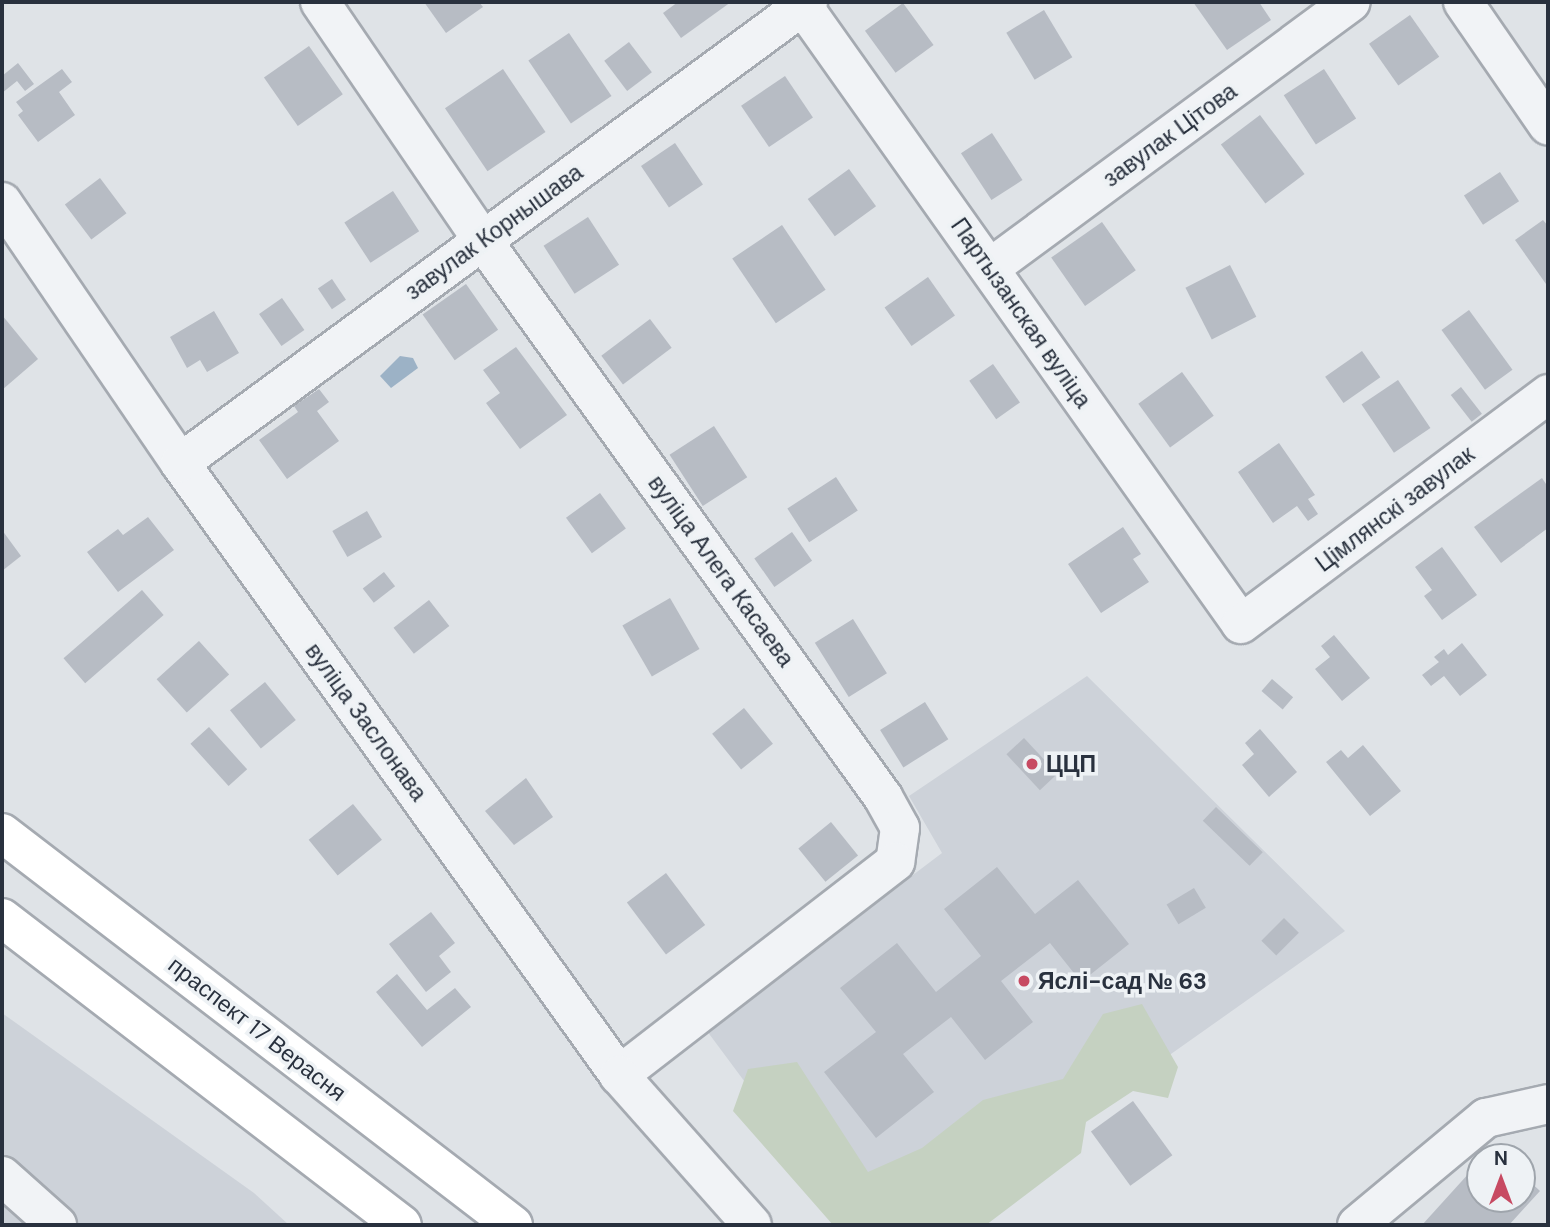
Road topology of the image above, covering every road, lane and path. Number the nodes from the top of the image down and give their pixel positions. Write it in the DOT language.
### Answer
graph roads {
  1 [pos="320,2"];
  2 [pos="1351,2"];
  3 [pos="1463,2"];
  4 [pos="804,3"];
  5 [pos="1548,125"];
  6 [pos="2,202"];
  7 [pos="483,241"];
  8 [pos="990,268"];
  9 [pos="1548,394"];
  10 [pos="180,463"];
  11 [pos="1241,624"];
  12 [pos="2,833"];
  13 [pos="2,918"];
  14 [pos="619,1074"];
  15 [pos="1548,1104"];
  16 [pos="2,1176"];
  17 [pos="57,1225"];
  18 [pos="402,1225"];
  19 [pos="513,1225"];
  20 [pos="752,1225"];
  21 [pos="1357,1225"];
  1 -- 7 [label="street, вуліца Алега Касаева"];
  2 -- 8 [label="street, завулак Цітова"];
  3 -- 5 [label="street"];
  4 -- 7 [label="street, завулак Корнышава"];
  4 -- 8 [label="street, Партызанская вуліца"];
  6 -- 10 [label="street, вуліца Заслонава"];
  7 -- 10 [label="street, завулак Корнышава"];
  7 -- 14 [label="street, вуліца Алега Касаева"];
  8 -- 11 [label="street, Партызанская вуліца"];
  9 -- 11 [label="street, Цімлянскі завулак"];
  10 -- 14 [label="street, вуліца Заслонава"];
  12 -- 19 [label="main road, праспект 17 Верасня"];
  13 -- 18 [label="main road"];
  14 -- 20 [label="street, вуліца Заслонава"];
  15 -- 21 [label="street"];
  16 -- 17 [label="street"];
}
